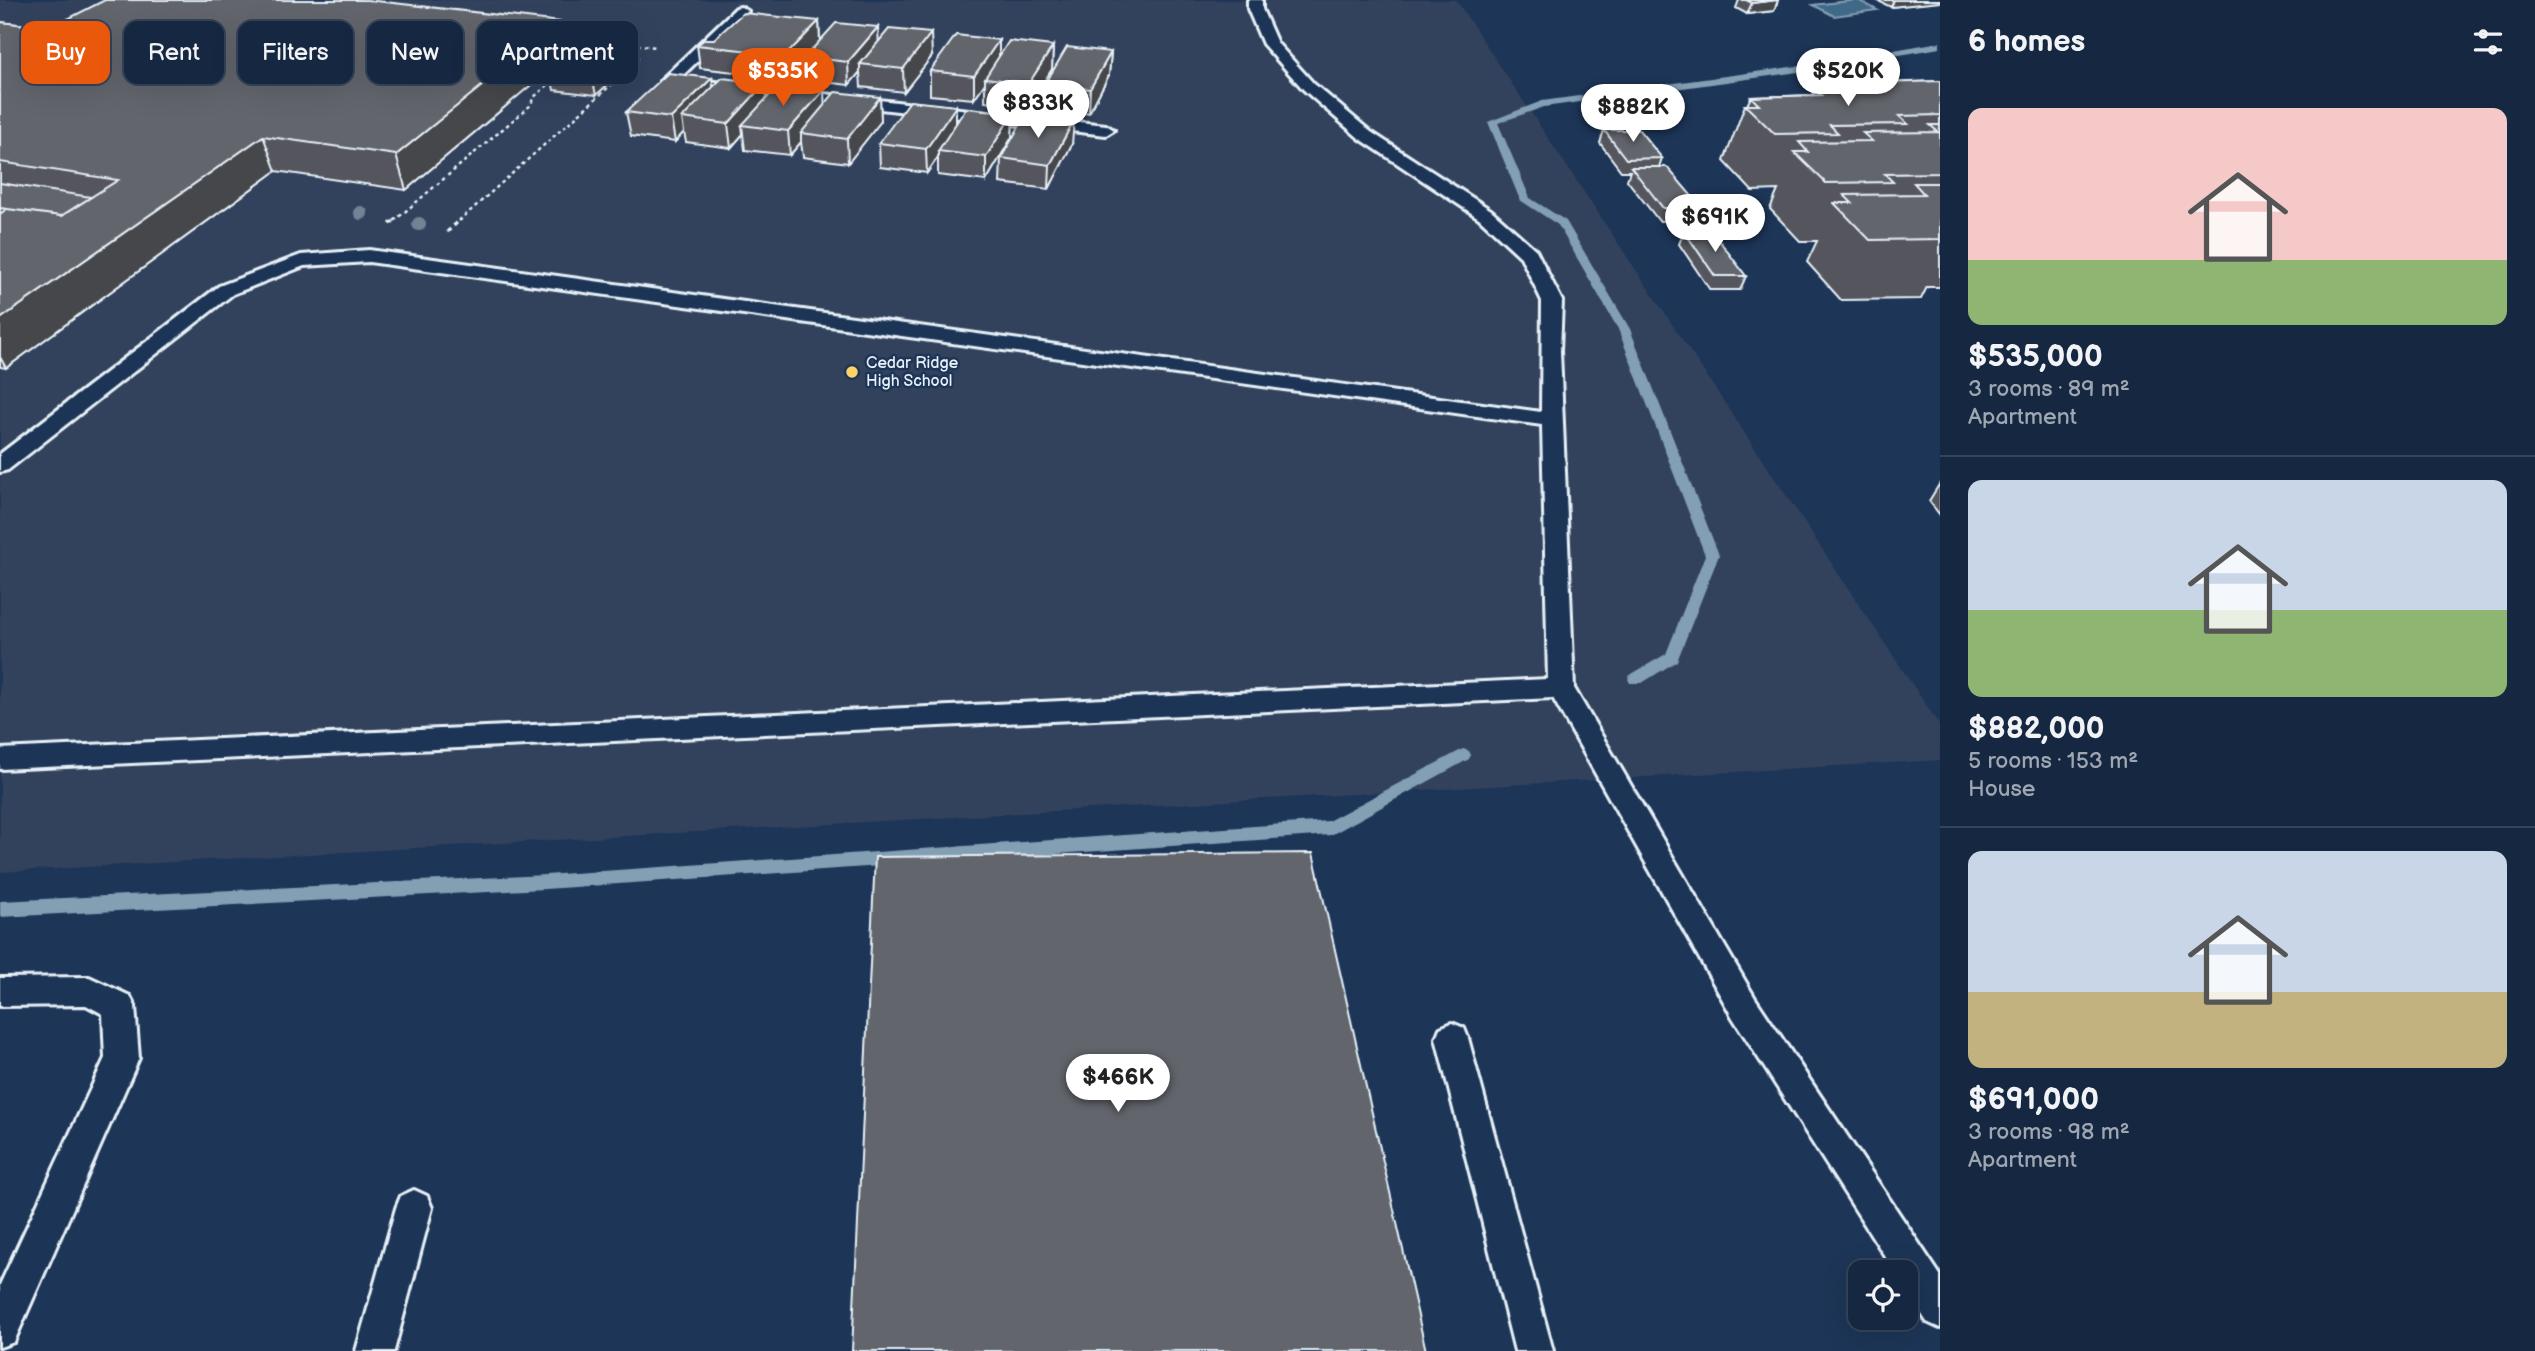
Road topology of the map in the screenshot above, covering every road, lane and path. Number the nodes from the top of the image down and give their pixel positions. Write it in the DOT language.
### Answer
graph roads {
  1 [pos="1255,0"];
  2 [pos="741,11"];
  3 [pos="664,37"];
  4 [pos="638,45"];
  5 [pos="654,47"];
  6 [pos="698,52"];
  7 [pos="549,84"];
  8 [pos="1107,131"];
  9 [pos="438,240"];
  10 [pos="352,257"];
  11 [pos="1552,420"];
  12 [pos="0,465"];
  13 [pos="1560,688"];
  14 [pos="0,759"];
  15 [pos="0,992"];
  16 [pos="1452,1038"];
  17 [pos="414,1208"];
  18 [pos="1940,1309"];
  19 [pos="0,1328"];
  20 [pos="375,1351"];
  21 [pos="1534,1351"];
  1 -- 11 [label="lane"];
  2 -- 6 [label="lane"];
  3 -- 5 [label="path"];
  4 -- 5 [label="path"];
  5 -- 6 [label="path"];
  5 -- 9 [label="path"];
  6 -- 8 [label="lane"];
  7 -- 10 [label="path"];
  10 -- 11 [label="lane"];
  10 -- 12 [label="lane"];
  11 -- 13 [label="lane"];
  13 -- 14 [label="lane"];
  13 -- 18 [label="lane"];
  15 -- 19 [label="lane"];
  16 -- 21 [label="lane"];
  17 -- 20 [label="lane"];
}
